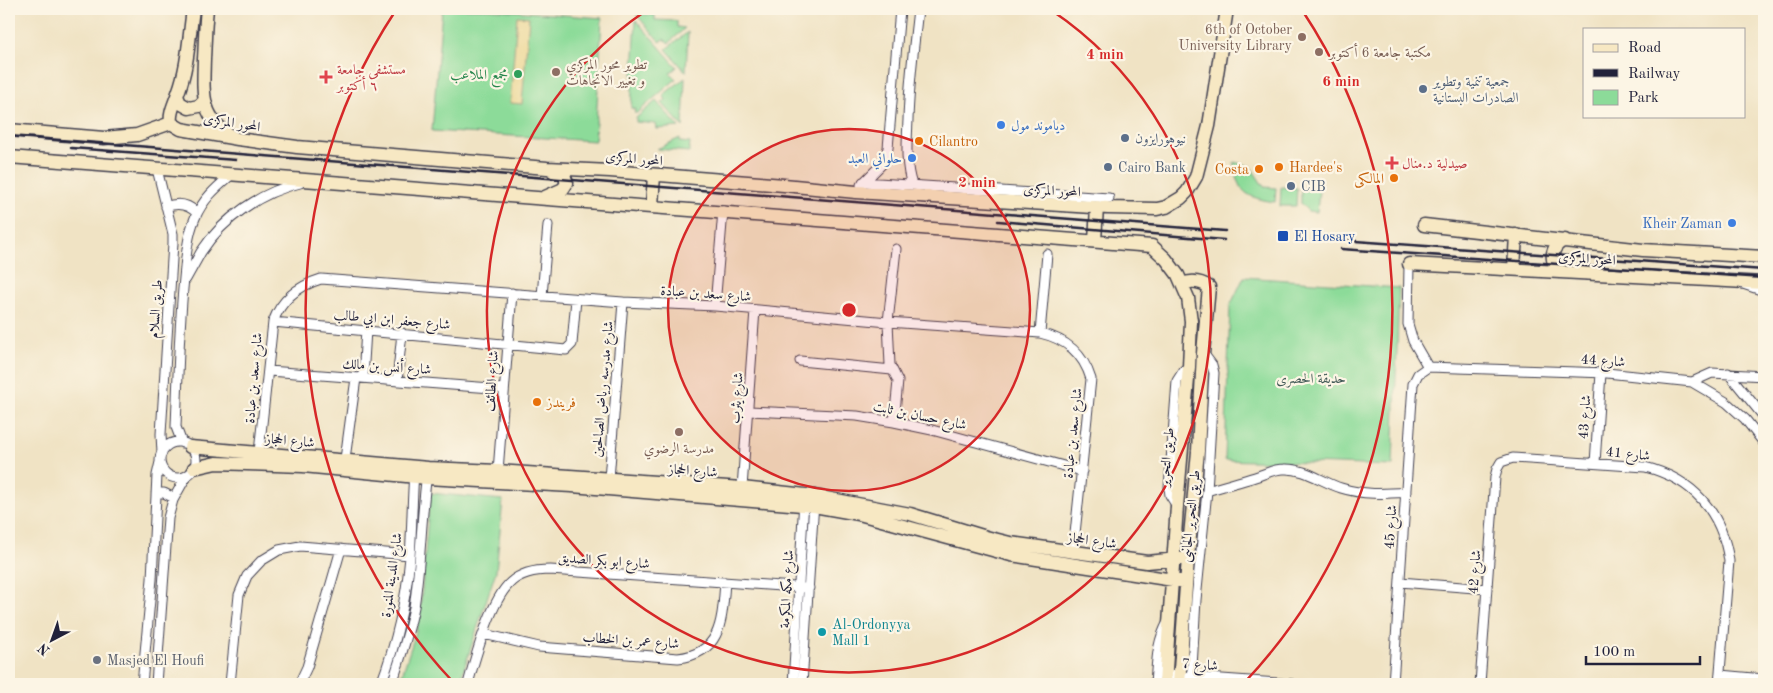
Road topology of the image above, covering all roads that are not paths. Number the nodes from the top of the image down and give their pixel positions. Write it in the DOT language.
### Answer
graph roads {
  1 [pos="193,9"];
  2 [pos="207,9"];
  3 [pos="900,9"];
  4 [pos="918,9"];
  5 [pos="1216,9"];
  6 [pos="1226,14"];
  7 [pos="177,96"];
  8 [pos="204,101"];
  9 [pos="171,123"];
  10 [pos="9,130"];
  11 [pos="238,139"];
  12 [pos="9,157"];
  13 [pos="158,168"];
  14 [pos="546,168"];
  15 [pos="231,175"];
  16 [pos="654,175"];
  17 [pos="312,180"];
  18 [pos="912,185"];
  19 [pos="860,187"];
  20 [pos="545,198"];
  21 [pos="1109,198"];
  22 [pos="652,206"];
  23 [pos="166,207"];
  24 [pos="1097,208"];
  25 [pos="723,211"];
  26 [pos="197,213"];
  27 [pos="548,225"];
  28 [pos="1424,225"];
  29 [pos="1516,235"];
  30 [pos="1565,240"];
  31 [pos="1095,241"];
  32 [pos="896,249"];
  33 [pos="1047,254"];
  34 [pos="1764,257"];
  35 [pos="1409,264"];
  36 [pos="1514,269"];
  37 [pos="1563,272"];
  38 [pos="1739,282"];
  39 [pos="1764,283"];
  40 [pos="184,284"];
  41 [pos="1182,284"];
  42 [pos="1764,291"];
  43 [pos="512,293"];
  44 [pos="542,296"];
  45 [pos="576,299"];
  46 [pos="623,302"];
  47 [pos="715,306"];
  48 [pos="756,310"];
  49 [pos="273,322"];
  50 [pos="888,322"];
  51 [pos="366,330"];
  52 [pos="1040,333"];
  53 [pos="402,334"];
  54 [pos="508,343"];
  55 [pos="1203,353"];
  56 [pos="800,361"];
  57 [pos="1428,367"];
  58 [pos="892,370"];
  59 [pos="268,371"];
  60 [pos="1601,373"];
  61 [pos="1728,374"];
  62 [pos="1764,376"];
  63 [pos="359,378"];
  64 [pos="397,381"];
  65 [pos="1692,382"];
  66 [pos="504,388"];
  67 [pos="749,411"];
  68 [pos="1764,417"];
  69 [pos="894,422"];
  70 [pos="1764,443"];
  71 [pos="186,445"];
  72 [pos="260,452"];
  73 [pos="161,457"];
  74 [pos="345,459"];
  75 [pos="1500,462"];
  76 [pos="1595,463"];
  77 [pos="498,471"];
  78 [pos="1082,471"];
  79 [pos="191,472"];
  80 [pos="414,472"];
  81 [pos="427,473"];
  82 [pos="608,479"];
  83 [pos="742,488"];
  84 [pos="1206,490"];
  85 [pos="156,492"];
  86 [pos="1406,492"];
  87 [pos="174,498"];
  88 [pos="809,500"];
  89 [pos="340,549"];
  90 [pos="1073,553"];
  91 [pos="410,555"];
  92 [pos="1188,558"];
  93 [pos="1173,560"];
  94 [pos="1172,581"];
  95 [pos="725,582"];
  96 [pos="1186,582"];
  97 [pos="1400,582"];
  98 [pos="804,588"];
  99 [pos="1487,589"];
  100 [pos="1170,620"];
  101 [pos="484,634"];
  102 [pos="1764,679"];
  103 [pos="1166,680"];
  104 [pos="1185,680"];
  105 [pos="1719,680"];
  106 [pos="142,684"];
  107 [pos="156,684"];
  108 [pos="230,684"];
  109 [pos="299,684"];
  110 [pos="380,684"];
  111 [pos="392,684"];
  112 [pos="468,684"];
  113 [pos="793,684"];
  114 [pos="802,684"];
  115 [pos="1154,684"];
  116 [pos="1292,684"];
  117 [pos="1393,684"];
  118 [pos="1480,684"];
  1 -- 7 [label="main road"];
  2 -- 8 [label="main road"];
  3 -- 19 [label="street"];
  4 -- 18 [label="street"];
  5 -- 6 [label="main road"];
  6 -- 24 [label="main road, المحور المركزى"];
  7 -- 8 [label="main road"];
  7 -- 9 [label="main road"];
  8 -- 11 [label="main road"];
  9 -- 10 [label="main road"];
  9 -- 11 [label="main road, المحور المركزى"];
  11 -- 14 [label="main road, المحور المركزى"];
  12 -- 13 [label="main road"];
  13 -- 15 [label="main road"];
  13 -- 23 [label="street, طريق السلام"];
  14 -- 16 [label="main road, المحور المركزى"];
  14 -- 20 [label="main road"];
  15 -- 17 [label="main road"];
  15 -- 26 [label="street, طريق السلام"];
  16 -- 19 [label="main road, المحور المركزى"];
  16 -- 22 [label="main road"];
  17 -- 20 [label="main road"];
  17 -- 40 [label="street"];
  18 -- 19 [label="street"];
  18 -- 21 [label="street"];
  19 -- 24 [label="main road, المحور المركزى"];
  20 -- 22 [label="main road"];
  22 -- 25 [label="main road"];
  23 -- 26 [label="street"];
  23 -- 73 [label="street, طريق السلام"];
  24 -- 31 [label="main road"];
  25 -- 31 [label="main road"];
  25 -- 47 [label="street"];
  26 -- 40 [label="street, طريق السلام"];
  27 -- 44 [label="street"];
  28 -- 29 [label="main road, المحور المركزى"];
  29 -- 30 [label="main road, المحور المركزى"];
  29 -- 36 [label="main road"];
  30 -- 34 [label="main road, المحور المركزى"];
  30 -- 37 [label="main road"];
  31 -- 41 [label="main road, طريق التحرير"];
  32 -- 50 [label="street"];
  33 -- 52 [label="street"];
  35 -- 36 [label="main road, المحور المركزى"];
  35 -- 57 [label="street"];
  36 -- 37 [label="main road, المحور المركزى"];
  37 -- 38 [label="main road, المحور المركزى"];
  38 -- 39 [label="main road, المحور المركزى"];
  38 -- 42 [label="street"];
  40 -- 71 [label="street, طريق السلام"];
  41 -- 55 [label="main road"];
  41 -- 93 [label="main road, طريق التحرير"];
  43 -- 44 [label="street, شارع سعد بن عبادة"];
  43 -- 49 [label="street, شارع سعد بن عبادة"];
  43 -- 54 [label="street, شارع الطائف"];
  44 -- 45 [label="street, شارع سعد بن عبادة"];
  45 -- 46 [label="street, شارع سعد بن عبادة"];
  45 -- 54 [label="street, شارع جعفر ابن ابي طالب"];
  46 -- 47 [label="street, شارع سعد بن عبادة"];
  46 -- 82 [label="street, شارع مدرسه رياض الصالحين"];
  47 -- 48 [label="street, شارع سعد بن عبادة"];
  48 -- 50 [label="street, شارع سعد بن عبادة"];
  48 -- 67 [label="street, شارع يثرب"];
  49 -- 51 [label="street, شارع جعفر ابن ابي طالب"];
  49 -- 59 [label="street, شارع سعد بن عبادة"];
  50 -- 52 [label="street, شارع سعد بن عبادة"];
  50 -- 58 [label="street"];
  51 -- 53 [label="street, شارع جعفر ابن ابي طالب"];
  51 -- 63 [label="street"];
  52 -- 78 [label="street, شارع سعد بن عبادة"];
  53 -- 54 [label="street, شارع جعفر ابن ابي طالب"];
  53 -- 64 [label="street"];
  54 -- 66 [label="street, شارع الطائف"];
  55 -- 84 [label="street, طريق التحرير الجانبى"];
  55 -- 92 [label="main road"];
  56 -- 58 [label="street"];
  57 -- 60 [label="street, شارع 44"];
  57 -- 86 [label="street, شارع 45"];
  58 -- 69 [label="street"];
  59 -- 63 [label="street, شارع أنس بن مالك"];
  59 -- 72 [label="street, شارع سعد بن عبادة"];
  60 -- 65 [label="street, شارع 44"];
  60 -- 76 [label="street, شارع 43"];
  61 -- 62 [label="street"];
  61 -- 65 [label="street"];
  61 -- 68 [label="street"];
  63 -- 64 [label="street, شارع أنس بن مالك"];
  63 -- 74 [label="street"];
  64 -- 66 [label="street, شارع أنس بن مالك"];
  65 -- 70 [label="street, شارع 44"];
  66 -- 77 [label="street, شارع الطائف"];
  67 -- 69 [label="street, شارع حسان بن ثابت"];
  67 -- 83 [label="street, شارع يثرب"];
  69 -- 78 [label="street, شارع حسان بن ثابت"];
  71 -- 72 [label="main road, شارع الحجاز"];
  71 -- 73 [label="street"];
  71 -- 79 [label="street"];
  72 -- 74 [label="main road, شارع الحجاز"];
  73 -- 79 [label="street"];
  73 -- 85 [label="street, طريق السلام"];
  74 -- 80 [label="main road, شارع الحجاز"];
  75 -- 76 [label="street, شارع 41"];
  75 -- 99 [label="street, شارع 42"];
  76 -- 105 [label="street, شارع 41"];
  77 -- 81 [label="main road, شارع الحجاز"];
  77 -- 82 [label="main road, شارع الحجاز"];
  78 -- 90 [label="street, شارع سعد بن عبادة"];
  79 -- 80 [label="main road, شارع الحجاز"];
  79 -- 87 [label="street"];
  80 -- 81 [label="main road, شارع الحجاز"];
  80 -- 91 [label="street, شارع المدينة المنورة"];
  81 -- 88 [label="main road, شارع الحجاز"];
  81 -- 111 [label="street, شارع المدينة المنورة"];
  82 -- 83 [label="main road, شارع الحجاز"];
  83 -- 88 [label="main road, شارع الحجاز"];
  84 -- 86 [label="street"];
  84 -- 104 [label="street, طريق التحرير الجانبى"];
  85 -- 87 [label="street"];
  85 -- 106 [label="street, طريق السلام"];
  86 -- 97 [label="street, شارع 45"];
  87 -- 107 [label="street"];
  88 -- 90 [label="main road, شارع الحجاز"];
  88 -- 94 [label="main road, شارع الحجاز"];
  88 -- 98 [label="street, شارع مكه المكرمة"];
  89 -- 91 [label="street"];
  89 -- 108 [label="street"];
  89 -- 109 [label="street"];
  90 -- 93 [label="main road, شارع الحجاز"];
  91 -- 110 [label="street, شارع المدينة المنورة"];
  92 -- 93 [label="main road, شارع الحجاز"];
  92 -- 96 [label="main road"];
  93 -- 94 [label="main road, طريق التحرير"];
  94 -- 96 [label="main road, شارع الحجاز"];
  94 -- 100 [label="main road, طريق التحرير"];
  95 -- 98 [label="street, شارع ابو بكر الصديق"];
  95 -- 101 [label="street, شارع ابو بكر الصديق"];
  95 -- 101 [label="street, شارع عمر بن الخطاب"];
  96 -- 104 [label="main road"];
  97 -- 99 [label="street"];
  97 -- 117 [label="street, شارع 45"];
  98 -- 113 [label="street, شارع مكه المكرمة"];
  98 -- 114 [label="street, شارع مكه المكرمة"];
  99 -- 118 [label="street, شارع 42"];
  100 -- 103 [label="main road, طريق التحرير"];
  100 -- 115 [label="street"];
  101 -- 112 [label="street, شارع ابو بكر الصديق"];
  102 -- 105 [label="street"];
  103 -- 104 [label="street, شارع 7"];
  104 -- 116 [label="street, شارع 7"];
}
